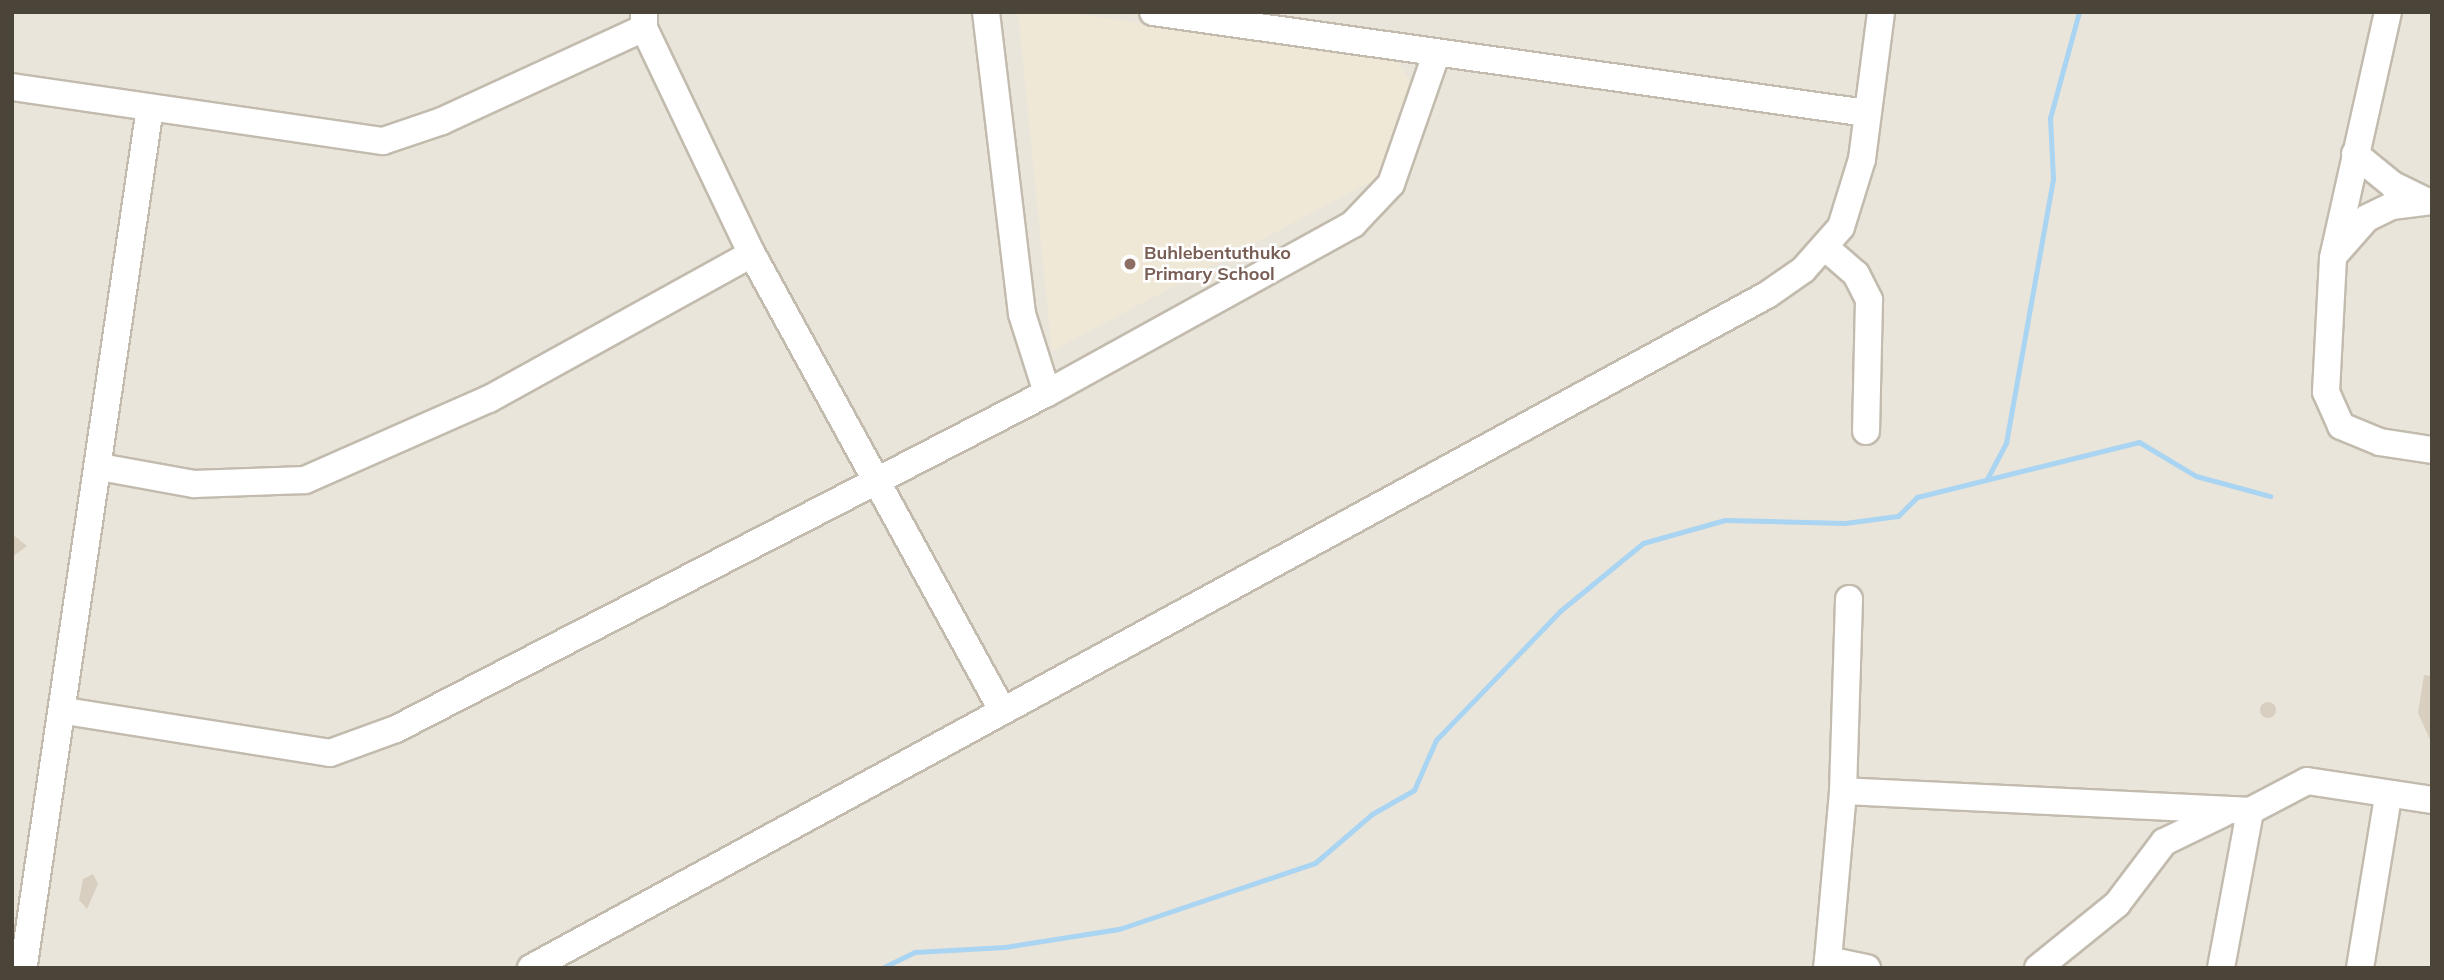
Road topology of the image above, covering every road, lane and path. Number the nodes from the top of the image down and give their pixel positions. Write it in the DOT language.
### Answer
graph roads {
  1 [pos="986,12"];
  2 [pos="1153,12"];
  3 [pos="1881,12"];
  4 [pos="2388,12"];
  5 [pos="644,20"];
  6 [pos="1436,55"];
  7 [pos="12,87"];
  8 [pos="150,108"];
  9 [pos="1866,113"];
  10 [pos="2355,154"];
  11 [pos="2429,201"];
  12 [pos="1826,248"];
  13 [pos="752,254"];
  14 [pos="2333,258"];
  15 [pos="1047,393"];
  16 [pos="1866,431"];
  17 [pos="2432,450"];
  18 [pos="100,467"];
  19 [pos="876,483"];
  20 [pos="1849,599"];
  21 [pos="1001,708"];
  22 [pos="65,712"];
  23 [pos="1843,791"];
  24 [pos="2388,797"];
  25 [pos="2432,800"];
  26 [pos="2239,811"];
  27 [pos="1827,964"];
  28 [pos="27,965"];
  29 [pos="531,968"];
  30 [pos="1867,968"];
  31 [pos="2039,968"];
  32 [pos="2221,968"];
  33 [pos="2360,968"];
  1 -- 15 [label="street"];
  2 -- 6 [label="street"];
  3 -- 9 [label="street"];
  4 -- 10 [label="street"];
  5 -- 8 [label="street"];
  5 -- 13 [label="street"];
  6 -- 9 [label="street"];
  6 -- 15 [label="street"];
  7 -- 8 [label="street"];
  8 -- 18 [label="street"];
  9 -- 12 [label="street"];
  10 -- 11 [label="street"];
  10 -- 14 [label="street"];
  11 -- 14 [label="street"];
  12 -- 16 [label="street"];
  12 -- 21 [label="street"];
  13 -- 18 [label="street"];
  13 -- 19 [label="street"];
  14 -- 17 [label="street"];
  15 -- 19 [label="street"];
  18 -- 22 [label="street"];
  19 -- 21 [label="street"];
  19 -- 22 [label="street"];
  20 -- 23 [label="street"];
  21 -- 29 [label="street"];
  22 -- 28 [label="street"];
  23 -- 26 [label="street"];
  23 -- 27 [label="street"];
  24 -- 25 [label="street"];
  24 -- 26 [label="street"];
  24 -- 33 [label="street"];
  26 -- 31 [label="street"];
  26 -- 32 [label="street"];
  27 -- 30 [label="street"];
}
